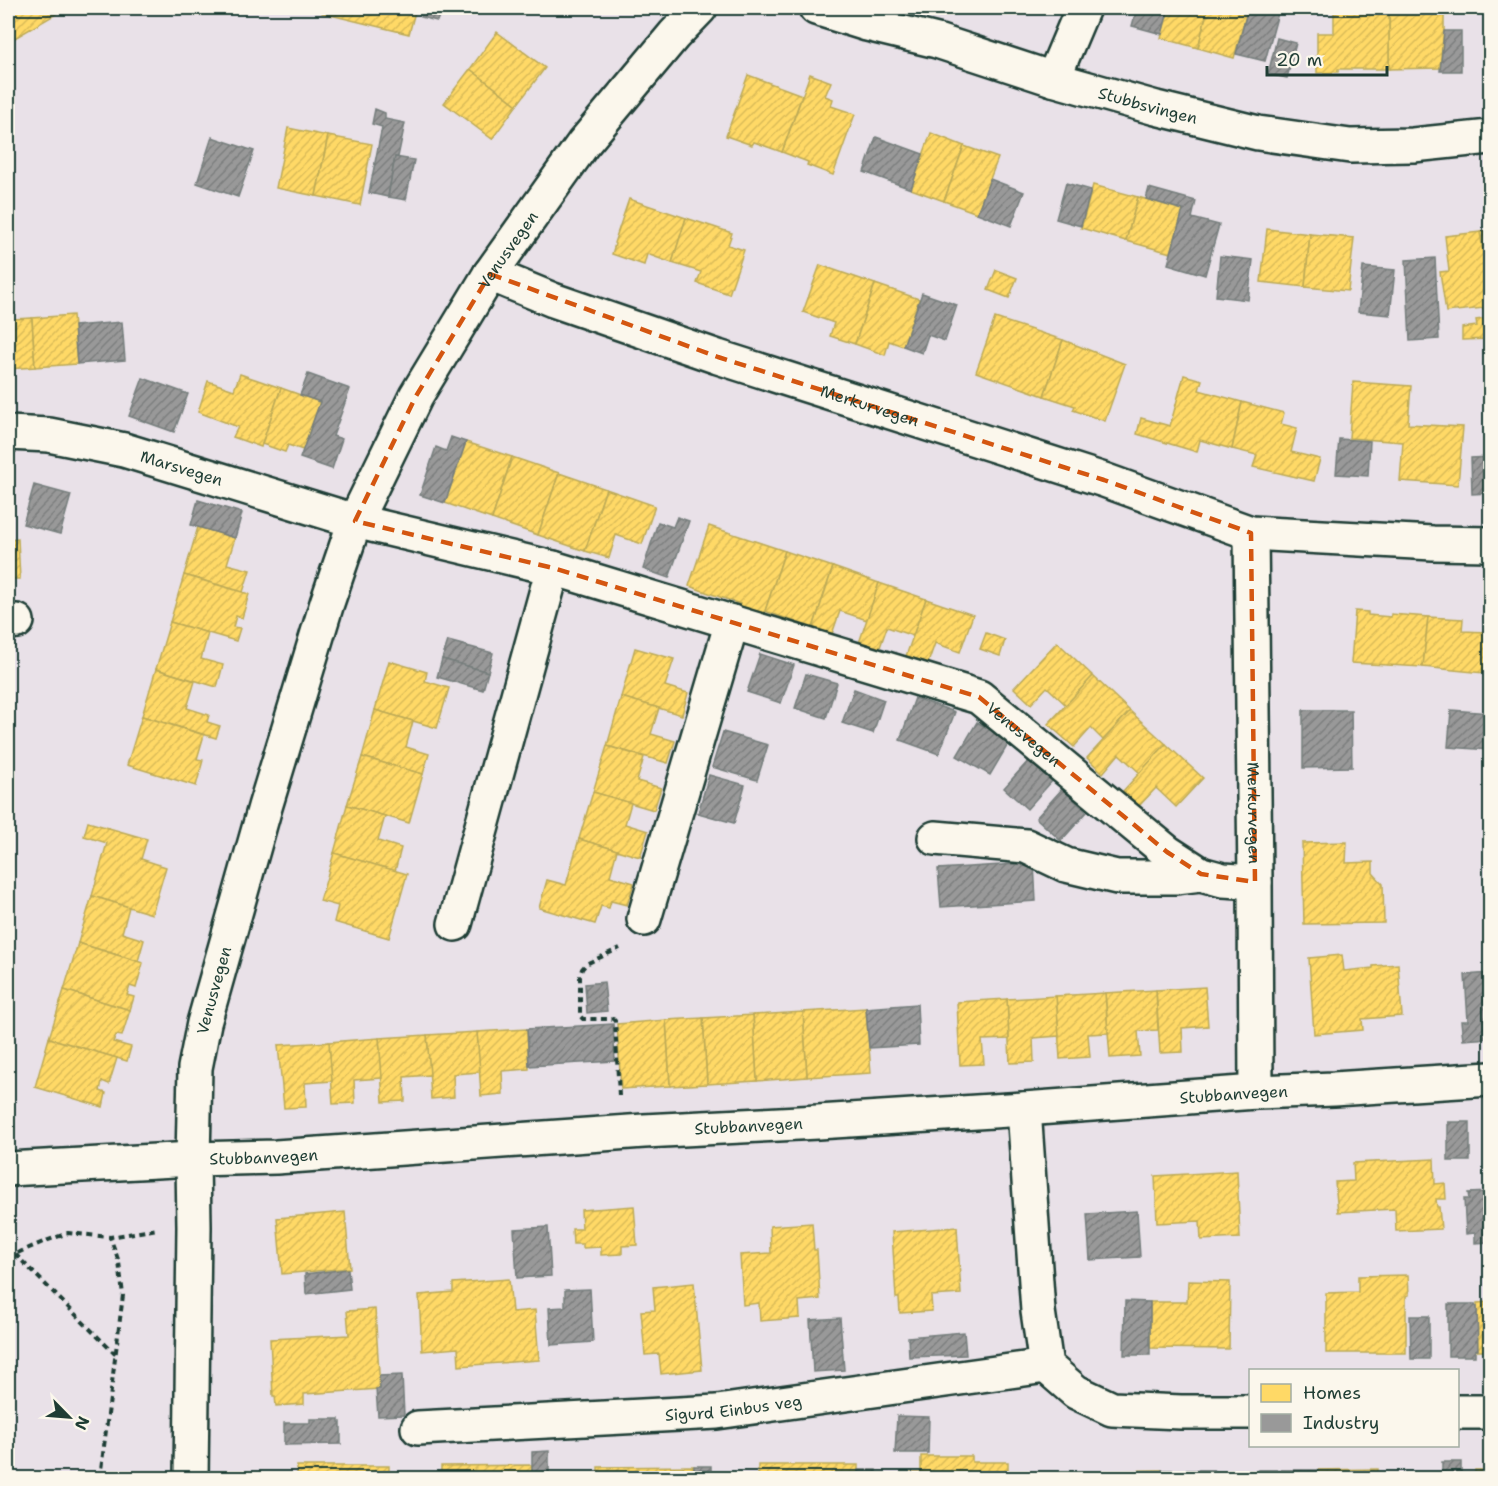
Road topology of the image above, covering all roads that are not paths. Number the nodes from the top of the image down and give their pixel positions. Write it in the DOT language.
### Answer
graph roads {
  1 [pos="700,8"];
  2 [pos="816,8"];
  3 [pos="1083,8"];
  4 [pos="1053,79"];
  5 [pos="1491,137"];
  6 [pos="490,274"];
  7 [pos="8,433"];
  8 [pos="355,521"];
  9 [pos="1251,533"];
  10 [pos="1491,544"];
  11 [pos="553,568"];
  12 [pos="732,622"];
  13 [pos="935,838"];
  14 [pos="1201,874"];
  15 [pos="1255,882"];
  16 [pos="644,919"];
  17 [pos="454,924"];
  18 [pos="1491,1079"];
  19 [pos="1256,1092"];
  20 [pos="1024,1109"];
  21 [pos="193,1159"];
  22 [pos="8,1169"];
  23 [pos="1046,1366"];
  24 [pos="1249,1412"];
  25 [pos="1459,1412"];
  26 [pos="1491,1412"];
  27 [pos="418,1428"];
  28 [pos="192,1479"];
  1 -- 6 [label="street, Venusvegen"];
  2 -- 4 [label="street, Stubbsvingen"];
  3 -- 4 [label="street"];
  4 -- 5 [label="street, Stubbsvingen"];
  6 -- 8 [label="street, Venusvegen"];
  6 -- 9 [label="street, Merkurvegen"];
  7 -- 8 [label="street, Marsvegen"];
  8 -- 11 [label="street, Venusvegen"];
  8 -- 21 [label="street, Venusvegen"];
  9 -- 10 [label="street, Merkurvegen"];
  9 -- 15 [label="street, Merkurvegen"];
  11 -- 12 [label="street, Venusvegen"];
  11 -- 17 [label="street"];
  12 -- 14 [label="street, Venusvegen"];
  12 -- 16 [label="street"];
  13 -- 14 [label="street"];
  14 -- 15 [label="street, Venusvegen"];
  15 -- 19 [label="street, Merkurvegen"];
  18 -- 19 [label="street, Stubbanvegen"];
  19 -- 20 [label="street, Stubbanvegen"];
  20 -- 21 [label="street, Stubbanvegen"];
  20 -- 23 [label="street"];
  21 -- 22 [label="street, Stubbanvegen"];
  21 -- 28 [label="street, Venusvegen"];
  23 -- 24 [label="street"];
  23 -- 27 [label="street, Sigurd Einbus veg"];
  25 -- 26 [label="street"];
}
